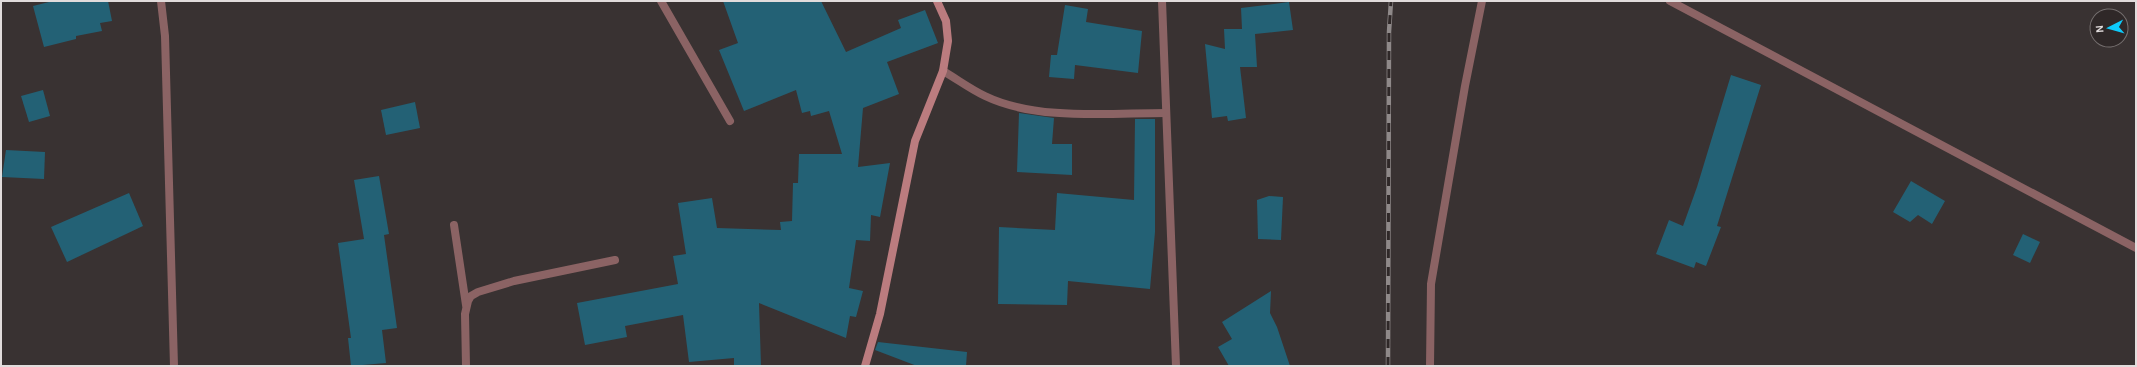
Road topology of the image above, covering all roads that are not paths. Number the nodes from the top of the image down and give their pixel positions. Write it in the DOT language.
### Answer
graph roads {
  1 [pos="161,1"];
  2 [pos="661,1"];
  3 [pos="937,1"];
  4 [pos="1162,1"];
  5 [pos="1482,1"];
  6 [pos="1670,1"];
  7 [pos="943,71"];
  8 [pos="1166,113"];
  9 [pos="730,121"];
  10 [pos="454,225"];
  11 [pos="2136,248"];
  12 [pos="615,260"];
  13 [pos="466,306"];
  14 [pos="174,366"];
  15 [pos="466,366"];
  16 [pos="865,366"];
  17 [pos="1176,366"];
  18 [pos="1430,366"];
  1 -- 14 [label="street"];
  2 -- 9 [label="street"];
  3 -- 7 [label="main road"];
  4 -- 8 [label="street"];
  5 -- 18 [label="street"];
  6 -- 11 [label="street"];
  7 -- 8 [label="street"];
  7 -- 16 [label="main road"];
  8 -- 17 [label="street"];
  10 -- 13 [label="street"];
  12 -- 13 [label="street"];
  13 -- 15 [label="street"];
}
